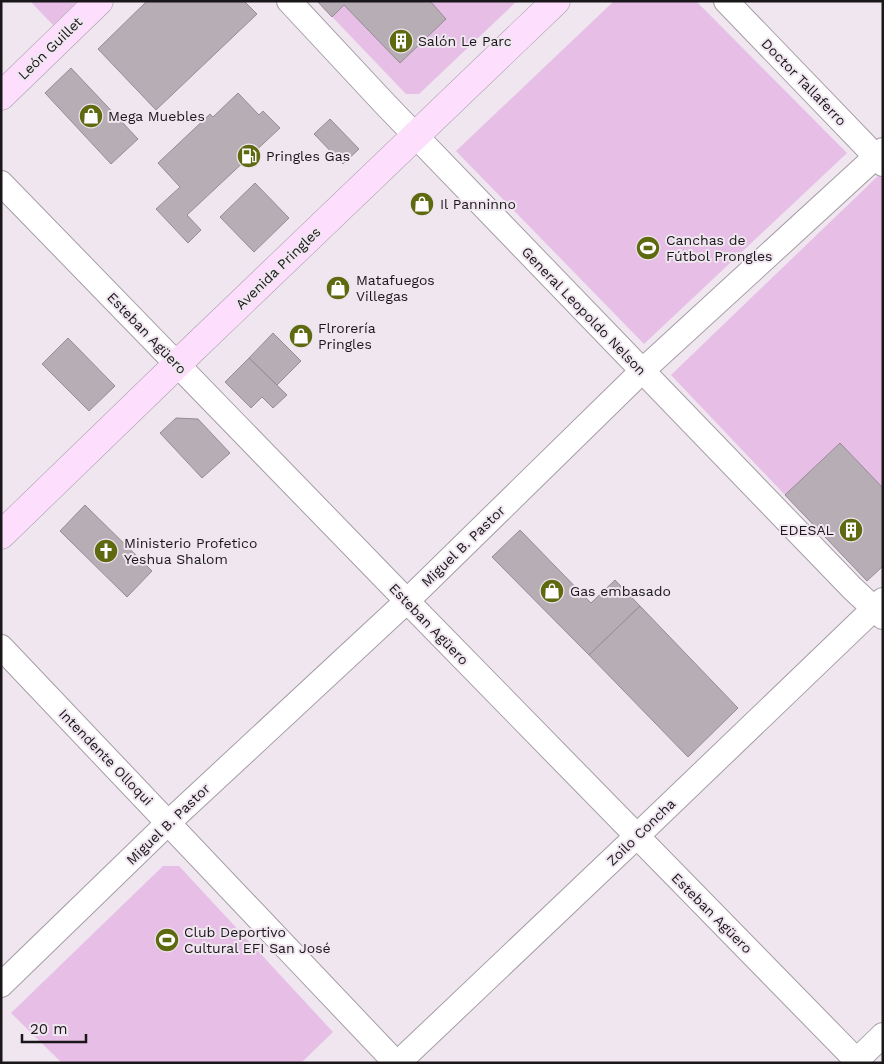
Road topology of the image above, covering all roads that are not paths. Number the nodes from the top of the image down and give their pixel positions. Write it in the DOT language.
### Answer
graph roads {
  1 [pos="98,1"];
  2 [pos="289,1"];
  3 [pos="556,1"];
  4 [pos="726,1"];
  5 [pos="1,96"];
  6 [pos="416,136"];
  7 [pos="880,156"];
  8 [pos="1,183"];
  9 [pos="177,365"];
  10 [pos="642,371"];
  11 [pos="1,535"];
  12 [pos="407,601"];
  13 [pos="880,608"];
  14 [pos="1,647"];
  15 [pos="169,822"];
  16 [pos="637,836"];
  17 [pos="1,985"];
  18 [pos="883,1035"];
  19 [pos="856,1062"];
  20 [pos="397,1063"];
  1 -- 5 [label="main road, León Guillet"];
  2 -- 6 [label="street, General Leopoldo Nelson"];
  3 -- 6 [label="main road, Avenida Pringles"];
  4 -- 7 [label="street, Doctor Tallaferro"];
  6 -- 9 [label="main road, Avenida Pringles"];
  6 -- 10 [label="street, General Leopoldo Nelson"];
  7 -- 10 [label="street, Miguel B. Pastor"];
  8 -- 9 [label="street, Esteban Agüero"];
  9 -- 11 [label="main road, Avenida Pringles"];
  9 -- 12 [label="street, Esteban Agüero"];
  10 -- 12 [label="street, Miguel B. Pastor"];
  10 -- 13 [label="street, General Leopoldo Nelson"];
  12 -- 15 [label="street, Miguel B. Pastor"];
  12 -- 16 [label="street, Esteban Agüero"];
  13 -- 16 [label="street, Zoilo Concha"];
  14 -- 15 [label="street, Intendente Olloqui"];
  15 -- 17 [label="street, Miguel B. Pastor"];
  15 -- 20 [label="street, Intendente Olloqui"];
  16 -- 19 [label="street, Esteban Agüero"];
  16 -- 20 [label="street, Zoilo Concha"];
  18 -- 19 [label="street"];
}
